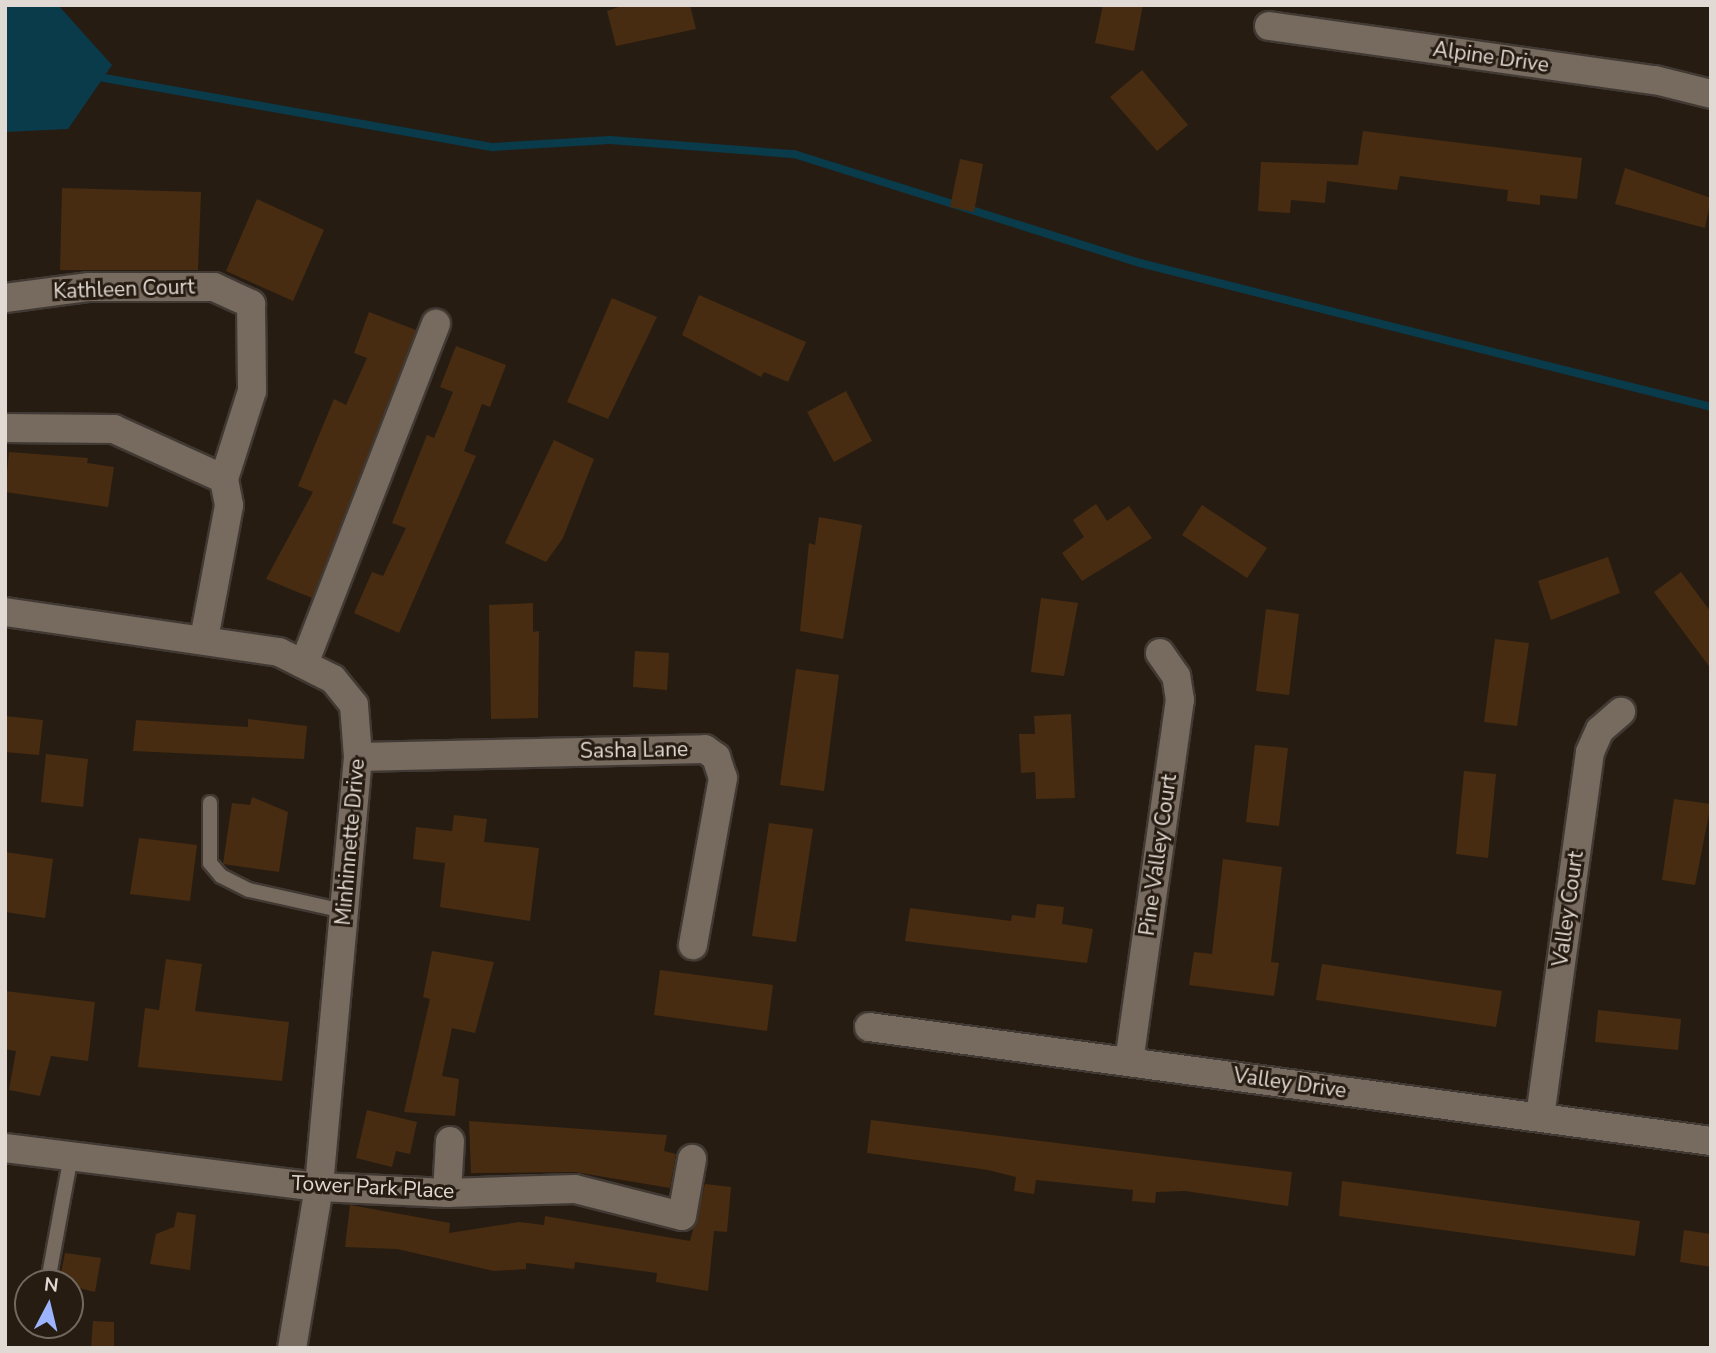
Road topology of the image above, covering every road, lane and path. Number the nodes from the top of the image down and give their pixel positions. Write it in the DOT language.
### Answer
graph roads {
  1 [pos="1269,26"];
  2 [pos="1711,94"];
  3 [pos="5,298"];
  4 [pos="436,324"];
  5 [pos="5,428"];
  6 [pos="224,479"];
  7 [pos="5,612"];
  8 [pos="204,639"];
  9 [pos="1160,653"];
  10 [pos="304,664"];
  11 [pos="1621,712"];
  12 [pos="358,757"];
  13 [pos="210,803"];
  14 [pos="344,911"];
  15 [pos="693,945"];
  16 [pos="869,1027"];
  17 [pos="1129,1062"];
  18 [pos="1540,1117"];
  19 [pos="1711,1140"];
  20 [pos="450,1141"];
  21 [pos="5,1148"];
  22 [pos="71,1156"];
  23 [pos="692,1159"];
  24 [pos="319,1186"];
  25 [pos="447,1193"];
  26 [pos="50,1269"];
  27 [pos="292,1348"];
  1 -- 2 [label="street, Alpine Drive"];
  3 -- 6 [label="street, Kathleen Court"];
  4 -- 10 [label="street"];
  5 -- 6 [label="street"];
  6 -- 8 [label="street"];
  7 -- 8 [label="street, Minhinnette Drive"];
  8 -- 10 [label="street, Minhinnette Drive"];
  9 -- 17 [label="street, Pine Valley Court"];
  10 -- 12 [label="street, Minhinnette Drive"];
  11 -- 18 [label="street, Valley Court"];
  12 -- 14 [label="street, Minhinnette Drive"];
  12 -- 15 [label="street, Sasha Lane"];
  13 -- 14 [label="lane"];
  14 -- 24 [label="street, Minhinnette Drive"];
  16 -- 17 [label="street, Valley Drive"];
  17 -- 18 [label="street, Valley Drive"];
  18 -- 19 [label="street, Valley Drive"];
  20 -- 25 [label="street"];
  21 -- 22 [label="street, Tower Park Place"];
  22 -- 24 [label="street, Tower Park Place"];
  22 -- 26 [label="lane"];
  23 -- 25 [label="street, Tower Park Place"];
  24 -- 25 [label="street, Tower Park Place"];
  24 -- 27 [label="street, Minhinnette Drive"];
}
